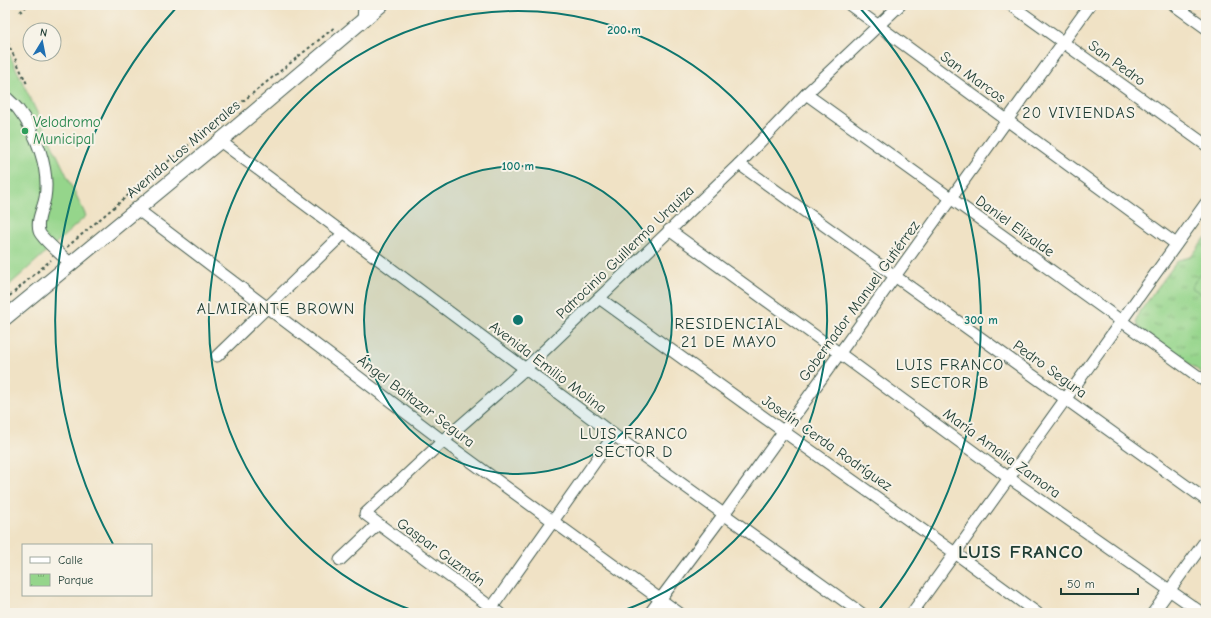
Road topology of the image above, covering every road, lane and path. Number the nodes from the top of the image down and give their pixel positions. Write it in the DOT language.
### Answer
graph roads {
  1 [pos="28,5"];
  2 [pos="364,5"];
  3 [pos="381,5"];
  4 [pos="850,5"];
  5 [pos="900,5"];
  6 [pos="1011,5"];
  7 [pos="1090,5"];
  8 [pos="1174,5"];
  9 [pos="20,12"];
  10 [pos="363,21"];
  11 [pos="338,24"];
  12 [pos="878,26"];
  13 [pos="1206,28"];
  14 [pos="5,37"];
  15 [pos="1063,43"];
  16 [pos="27,84"];
  17 [pos="806,94"];
  18 [pos="5,96"];
  19 [pos="1007,120"];
  20 [pos="220,141"];
  21 [pos="1206,145"];
  22 [pos="739,164"];
  23 [pos="952,198"];
  24 [pos="1206,203"];
  25 [pos="137,209"];
  26 [pos="669,230"];
  27 [pos="344,233"];
  28 [pos="1176,244"];
  29 [pos="60,253"];
  30 [pos="71,264"];
  31 [pos="895,276"];
  32 [pos="599,298"];
  33 [pos="5,300"];
  34 [pos="266,307"];
  35 [pos="5,318"];
  36 [pos="1120,321"];
  37 [pos="839,353"];
  38 [pos="217,356"];
  39 [pos="525,369"];
  40 [pos="1206,382"];
  41 [pos="1065,398"];
  42 [pos="783,431"];
  43 [pos="614,435"];
  44 [pos="443,442"];
  45 [pos="1009,478"];
  46 [pos="1206,500"];
  47 [pos="365,514"];
  48 [pos="724,514"];
  49 [pos="553,521"];
  50 [pos="378,524"];
  51 [pos="1206,540"];
  52 [pos="955,553"];
  53 [pos="340,560"];
  54 [pos="1170,590"];
  55 [pos="660,600"];
  56 [pos="493,611"];
  57 [pos="650,613"];
  58 [pos="679,613"];
  59 [pos="861,613"];
  60 [pos="912,613"];
  61 [pos="1037,613"];
  62 [pos="1153,613"];
  63 [pos="1202,613"];
  1 -- 9 [label="path"];
  2 -- 10 [label="street"];
  3 -- 10 [label="main road, Avenida Los Minerales"];
  4 -- 12 [label="street, San Marcos"];
  5 -- 12 [label="street, Patrocinio Guillermo Urquiza"];
  6 -- 15 [label="street, San Pedro"];
  7 -- 15 [label="street, Gobernador Manuel Gutiérrez"];
  8 -- 13 [label="street"];
  10 -- 20 [label="main road, Avenida Los Minerales"];
  11 -- 29 [label="path"];
  12 -- 17 [label="street, Patrocinio Guillermo Urquiza"];
  12 -- 19 [label="street, San Marcos"];
  14 -- 16 [label="path"];
  15 -- 19 [label="street, Gobernador Manuel Gutiérrez"];
  15 -- 21 [label="street, San Pedro"];
  17 -- 22 [label="street, Patrocinio Guillermo Urquiza"];
  17 -- 23 [label="street, Daniel Elizalde"];
  18 -- 29 [label="street"];
  19 -- 23 [label="street, Gobernador Manuel Gutiérrez"];
  19 -- 28 [label="street, San Marcos"];
  20 -- 25 [label="main road, Avenida Los Minerales"];
  20 -- 27 [label="street, Avenida Emilio Molina"];
  22 -- 26 [label="street, Patrocinio Guillermo Urquiza"];
  22 -- 31 [label="street, Pedro Segura"];
  23 -- 31 [label="street, Gobernador Manuel Gutiérrez"];
  23 -- 36 [label="street, Daniel Elizalde"];
  24 -- 28 [label="street"];
  25 -- 30 [label="main road, Avenida Los Minerales"];
  25 -- 34 [label="street, Ángel Baltazar Segura"];
  26 -- 32 [label="street, Patrocinio Guillermo Urquiza"];
  26 -- 37 [label="street, María Amalia Zamora"];
  27 -- 34 [label="street"];
  27 -- 39 [label="street, Avenida Emilio Molina"];
  28 -- 36 [label="street"];
  29 -- 30 [label="street"];
  29 -- 33 [label="path"];
  30 -- 35 [label="main road, Avenida Los Minerales"];
  31 -- 37 [label="street, Gobernador Manuel Gutiérrez"];
  31 -- 41 [label="street, Pedro Segura"];
  32 -- 39 [label="street, Patrocinio Guillermo Urquiza"];
  32 -- 42 [label="street, Joselín Cerda Rodríguez"];
  34 -- 38 [label="street"];
  34 -- 44 [label="street, Ángel Baltazar Segura"];
  36 -- 40 [label="street, Daniel Elizalde"];
  36 -- 41 [label="street"];
  37 -- 42 [label="street, Gobernador Manuel Gutiérrez"];
  37 -- 45 [label="street, María Amalia Zamora"];
  39 -- 43 [label="street, Avenida Emilio Molina"];
  39 -- 44 [label="street, Patrocinio Guillermo Urquiza"];
  41 -- 45 [label="street"];
  41 -- 46 [label="street, Pedro Segura"];
  42 -- 48 [label="street, Gobernador Manuel Gutiérrez"];
  42 -- 52 [label="street, Joselín Cerda Rodríguez"];
  43 -- 48 [label="street, Avenida Emilio Molina"];
  43 -- 49 [label="street"];
  44 -- 47 [label="street, Patrocinio Guillermo Urquiza"];
  44 -- 49 [label="street, Ángel Baltazar Segura"];
  45 -- 52 [label="street"];
  45 -- 54 [label="street, María Amalia Zamora"];
  47 -- 50 [label="street, Gaspar Guzmán"];
  48 -- 55 [label="street, Gobernador Manuel Gutiérrez"];
  48 -- 59 [label="street, Avenida Emilio Molina"];
  49 -- 55 [label="street, Ángel Baltazar Segura"];
  49 -- 56 [label="street"];
  50 -- 53 [label="street"];
  50 -- 56 [label="street, Gaspar Guzmán"];
  51 -- 54 [label="street"];
  52 -- 60 [label="street"];
  52 -- 61 [label="street, Joselín Cerda Rodríguez"];
  54 -- 62 [label="street"];
  54 -- 63 [label="street, María Amalia Zamora"];
  55 -- 57 [label="street, Gobernador Manuel Gutiérrez"];
  55 -- 58 [label="street, Ángel Baltazar Segura"];
}
